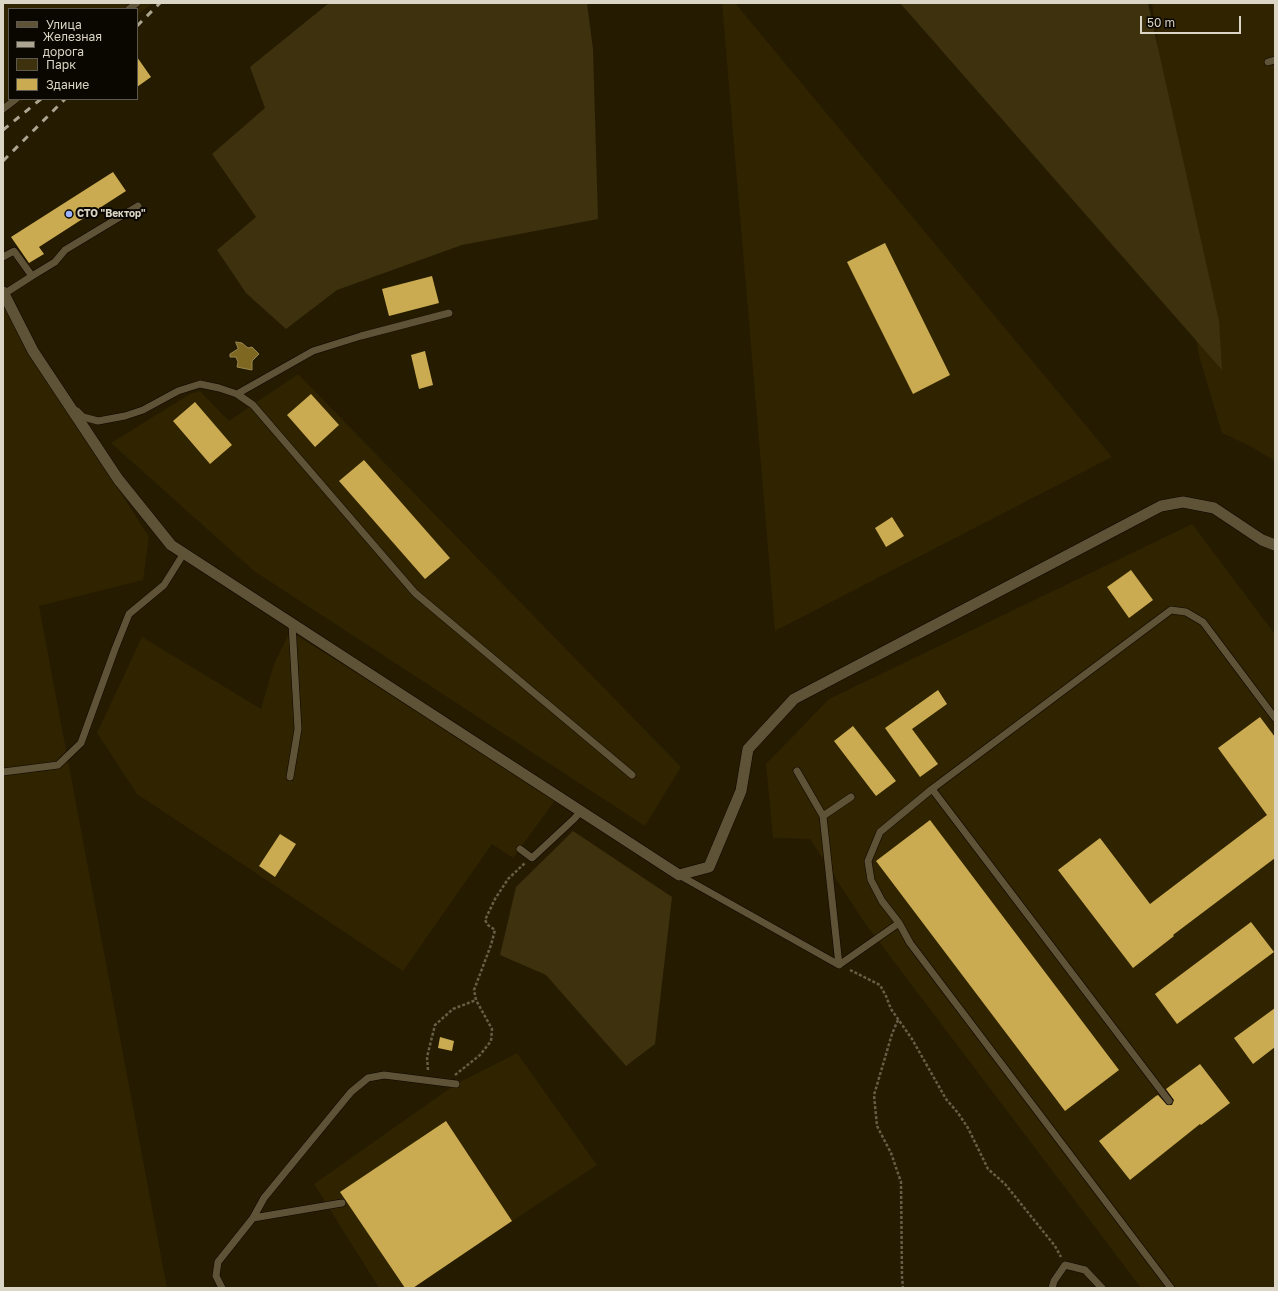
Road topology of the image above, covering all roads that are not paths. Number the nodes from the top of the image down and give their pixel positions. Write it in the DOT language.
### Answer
graph roads {
  1 [pos="15,100"];
  2 [pos="3,109"];
  3 [pos="138,206"];
  4 [pos="3,257"];
  5 [pos="32,276"];
  6 [pos="4,293"];
  7 [pos="449,313"];
  8 [pos="237,394"];
  9 [pos="68,403"];
  10 [pos="1275,545"];
  11 [pos="184,553"];
  12 [pos="292,624"];
  13 [pos="1275,718"];
  14 [pos="797,771"];
  15 [pos="3,772"];
  16 [pos="632,775"];
  17 [pos="290,777"];
  18 [pos="932,789"];
  19 [pos="851,797"];
  20 [pos="581,811"];
  21 [pos="823,816"];
  22 [pos="520,849"];
  23 [pos="679,875"];
  24 [pos="899,922"];
  25 [pos="839,965"];
  26 [pos="456,1084"];
  27 [pos="1169,1101"];
  28 [pos="342,1203"];
  29 [pos="253,1218"];
  30 [pos="222,1288"];
  31 [pos="1052,1288"];
  32 [pos="1102,1288"];
  33 [pos="1171,1288"];
  1 -- 2 [label="lane"];
  3 -- 5 [label="lane"];
  4 -- 5 [label="lane"];
  5 -- 6 [label="lane"];
  6 -- 9 [label="street"];
  7 -- 8 [label="lane"];
  8 -- 9 [label="lane"];
  8 -- 16 [label="lane"];
  9 -- 11 [label="street"];
  10 -- 23 [label="street"];
  11 -- 12 [label="street"];
  11 -- 15 [label="lane"];
  12 -- 17 [label="lane"];
  12 -- 20 [label="street"];
  13 -- 18 [label="lane"];
  14 -- 21 [label="lane"];
  18 -- 24 [label="lane"];
  18 -- 27 [label="lane"];
  19 -- 21 [label="lane"];
  20 -- 22 [label="lane"];
  20 -- 23 [label="street"];
  21 -- 25 [label="lane"];
  23 -- 25 [label="lane"];
  24 -- 25 [label="lane"];
  24 -- 33 [label="lane"];
  26 -- 29 [label="lane"];
  28 -- 29 [label="lane"];
  29 -- 30 [label="lane"];
  31 -- 32 [label="lane"];
}
